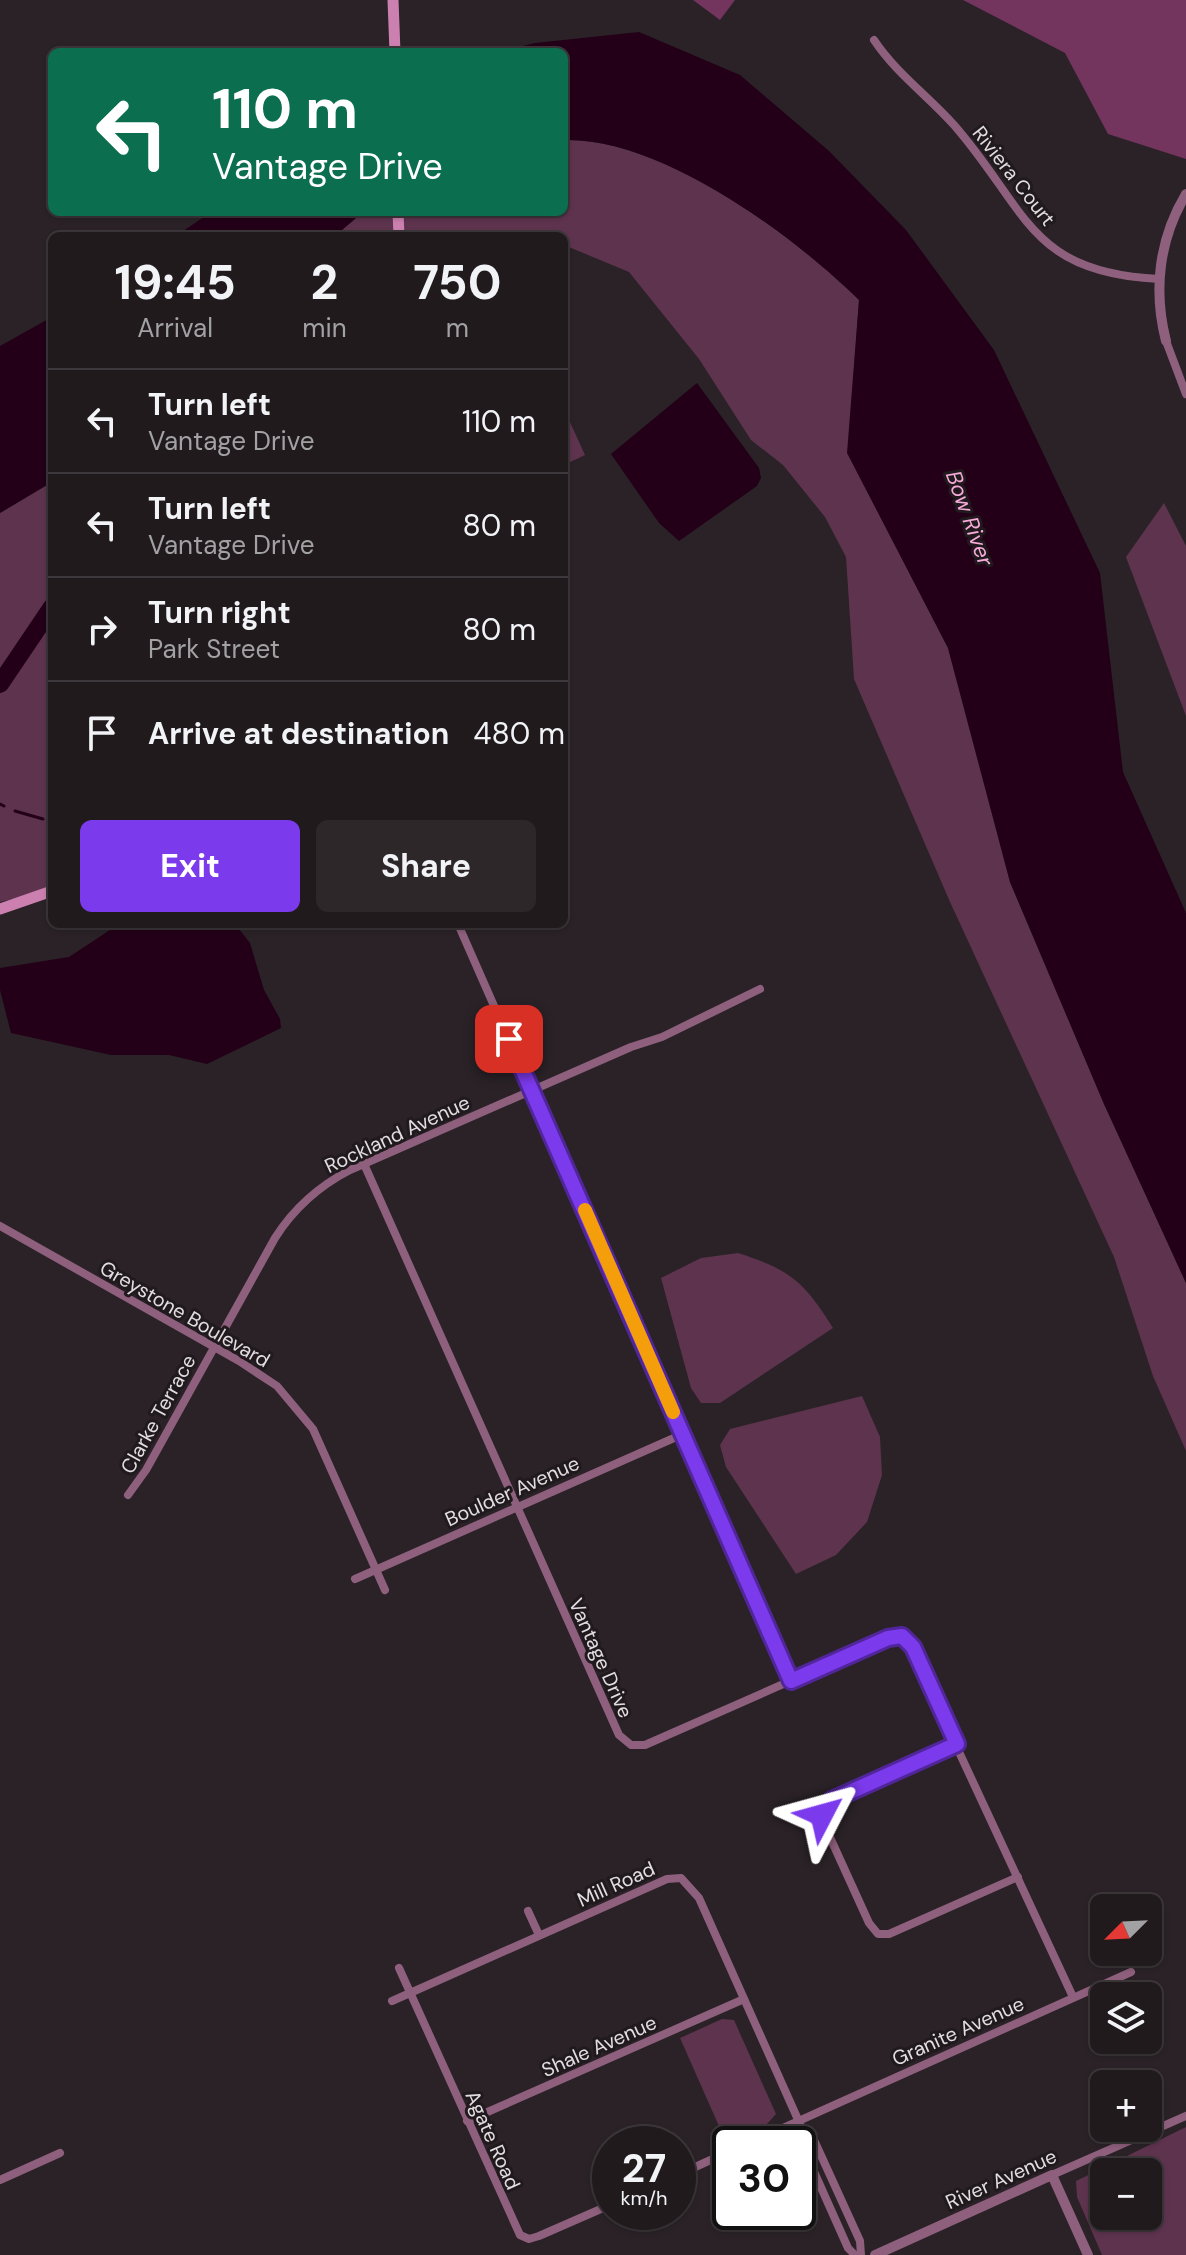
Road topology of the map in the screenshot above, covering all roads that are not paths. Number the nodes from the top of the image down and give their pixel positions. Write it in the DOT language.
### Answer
graph roads {
  1 [pos="393,0"];
  2 [pos="874,40"];
  3 [pos="395,48"];
  4 [pos="1186,194"];
  5 [pos="1159,279"];
  6 [pos="1166,341"];
  7 [pos="1186,394"];
  8 [pos="48,892"];
  9 [pos="0,909"];
  10 [pos="460,928"];
  11 [pos="760,989"];
  12 [pos="532,1090"];
  13 [pos="364,1164"];
  14 [pos="0,1226"];
  15 [pos="213,1347"];
  16 [pos="683,1434"];
  17 [pos="128,1495"];
  18 [pos="516,1507"];
  19 [pos="376,1569"];
  20 [pos="355,1579"];
  21 [pos="385,1590"];
  22 [pos="791,1681"];
  23 [pos="957,1744"];
  24 [pos="1018,1877"];
  25 [pos="528,1911"];
  26 [pos="539,1935"];
  27 [pos="399,1968"];
  28 [pos="1131,1972"];
  29 [pos="410,1993"];
  30 [pos="1073,1997"];
  31 [pos="744,1999"];
  32 [pos="392,2001"];
  33 [pos="1186,2116"];
  34 [pos="467,2121"];
  35 [pos="798,2121"];
  36 [pos="787,2126"];
  37 [pos="800,2126"];
  38 [pos="816,2144"];
  39 [pos="60,2153"];
  40 [pos="1052,2175"];
  41 [pos="816,2176"];
  42 [pos="0,2180"];
  43 [pos="592,2213"];
  44 [pos="858,2255"];
  45 [pos="875,2255"];
  46 [pos="1088,2255"];
  1 -- 3 [label="main road"];
  2 -- 5 [label="street, Riviera Court"];
  4 -- 5 [label="street"];
  5 -- 6 [label="street"];
  6 -- 7 [label="street"];
  8 -- 9 [label="main road"];
  10 -- 12 [label="street"];
  11 -- 12 [label="street, Rockland Avenue"];
  12 -- 13 [label="street, Rockland Avenue"];
  12 -- 16 [label="street"];
  13 -- 15 [label="street, Rockland Avenue"];
  13 -- 18 [label="street, Vantage Drive"];
  14 -- 15 [label="street, Greystone Boulevard"];
  15 -- 17 [label="street, Clarke Terrace"];
  15 -- 19 [label="street, Greystone Boulevard"];
  16 -- 18 [label="street, Boulder Avenue"];
  16 -- 22 [label="street"];
  18 -- 19 [label="street, Boulder Avenue"];
  18 -- 22 [label="street, Vantage Drive"];
  19 -- 20 [label="street, Boulder Avenue"];
  19 -- 21 [label="street, Greystone Boulevard"];
  22 -- 23 [label="street, Vantage Drive"];
  23 -- 24 [label="street, Vantage Drive"];
  23 -- 24 [label="street"];
  24 -- 30 [label="street, Vantage Drive"];
  25 -- 26 [label="street"];
  26 -- 29 [label="street, Mill Road"];
  26 -- 31 [label="street, Mill Road"];
  27 -- 29 [label="street, Agate Road"];
  28 -- 30 [label="street, Granite Avenue"];
  29 -- 32 [label="street, Mill Road"];
  29 -- 34 [label="street, Agate Road"];
  30 -- 35 [label="street, Granite Avenue"];
  31 -- 34 [label="street, Shale Avenue"];
  31 -- 35 [label="street, Mill Road"];
  33 -- 40 [label="street, River Avenue"];
  34 -- 43 [label="street, Agate Road"];
  35 -- 36 [label="street"];
  35 -- 37 [label="street, Mill Road"];
  38 -- 44 [label="street, Mill Road"];
  39 -- 42 [label="street"];
  40 -- 45 [label="street, River Avenue"];
  40 -- 46 [label="street"];
  41 -- 44 [label="street, Mill Road"];
}
